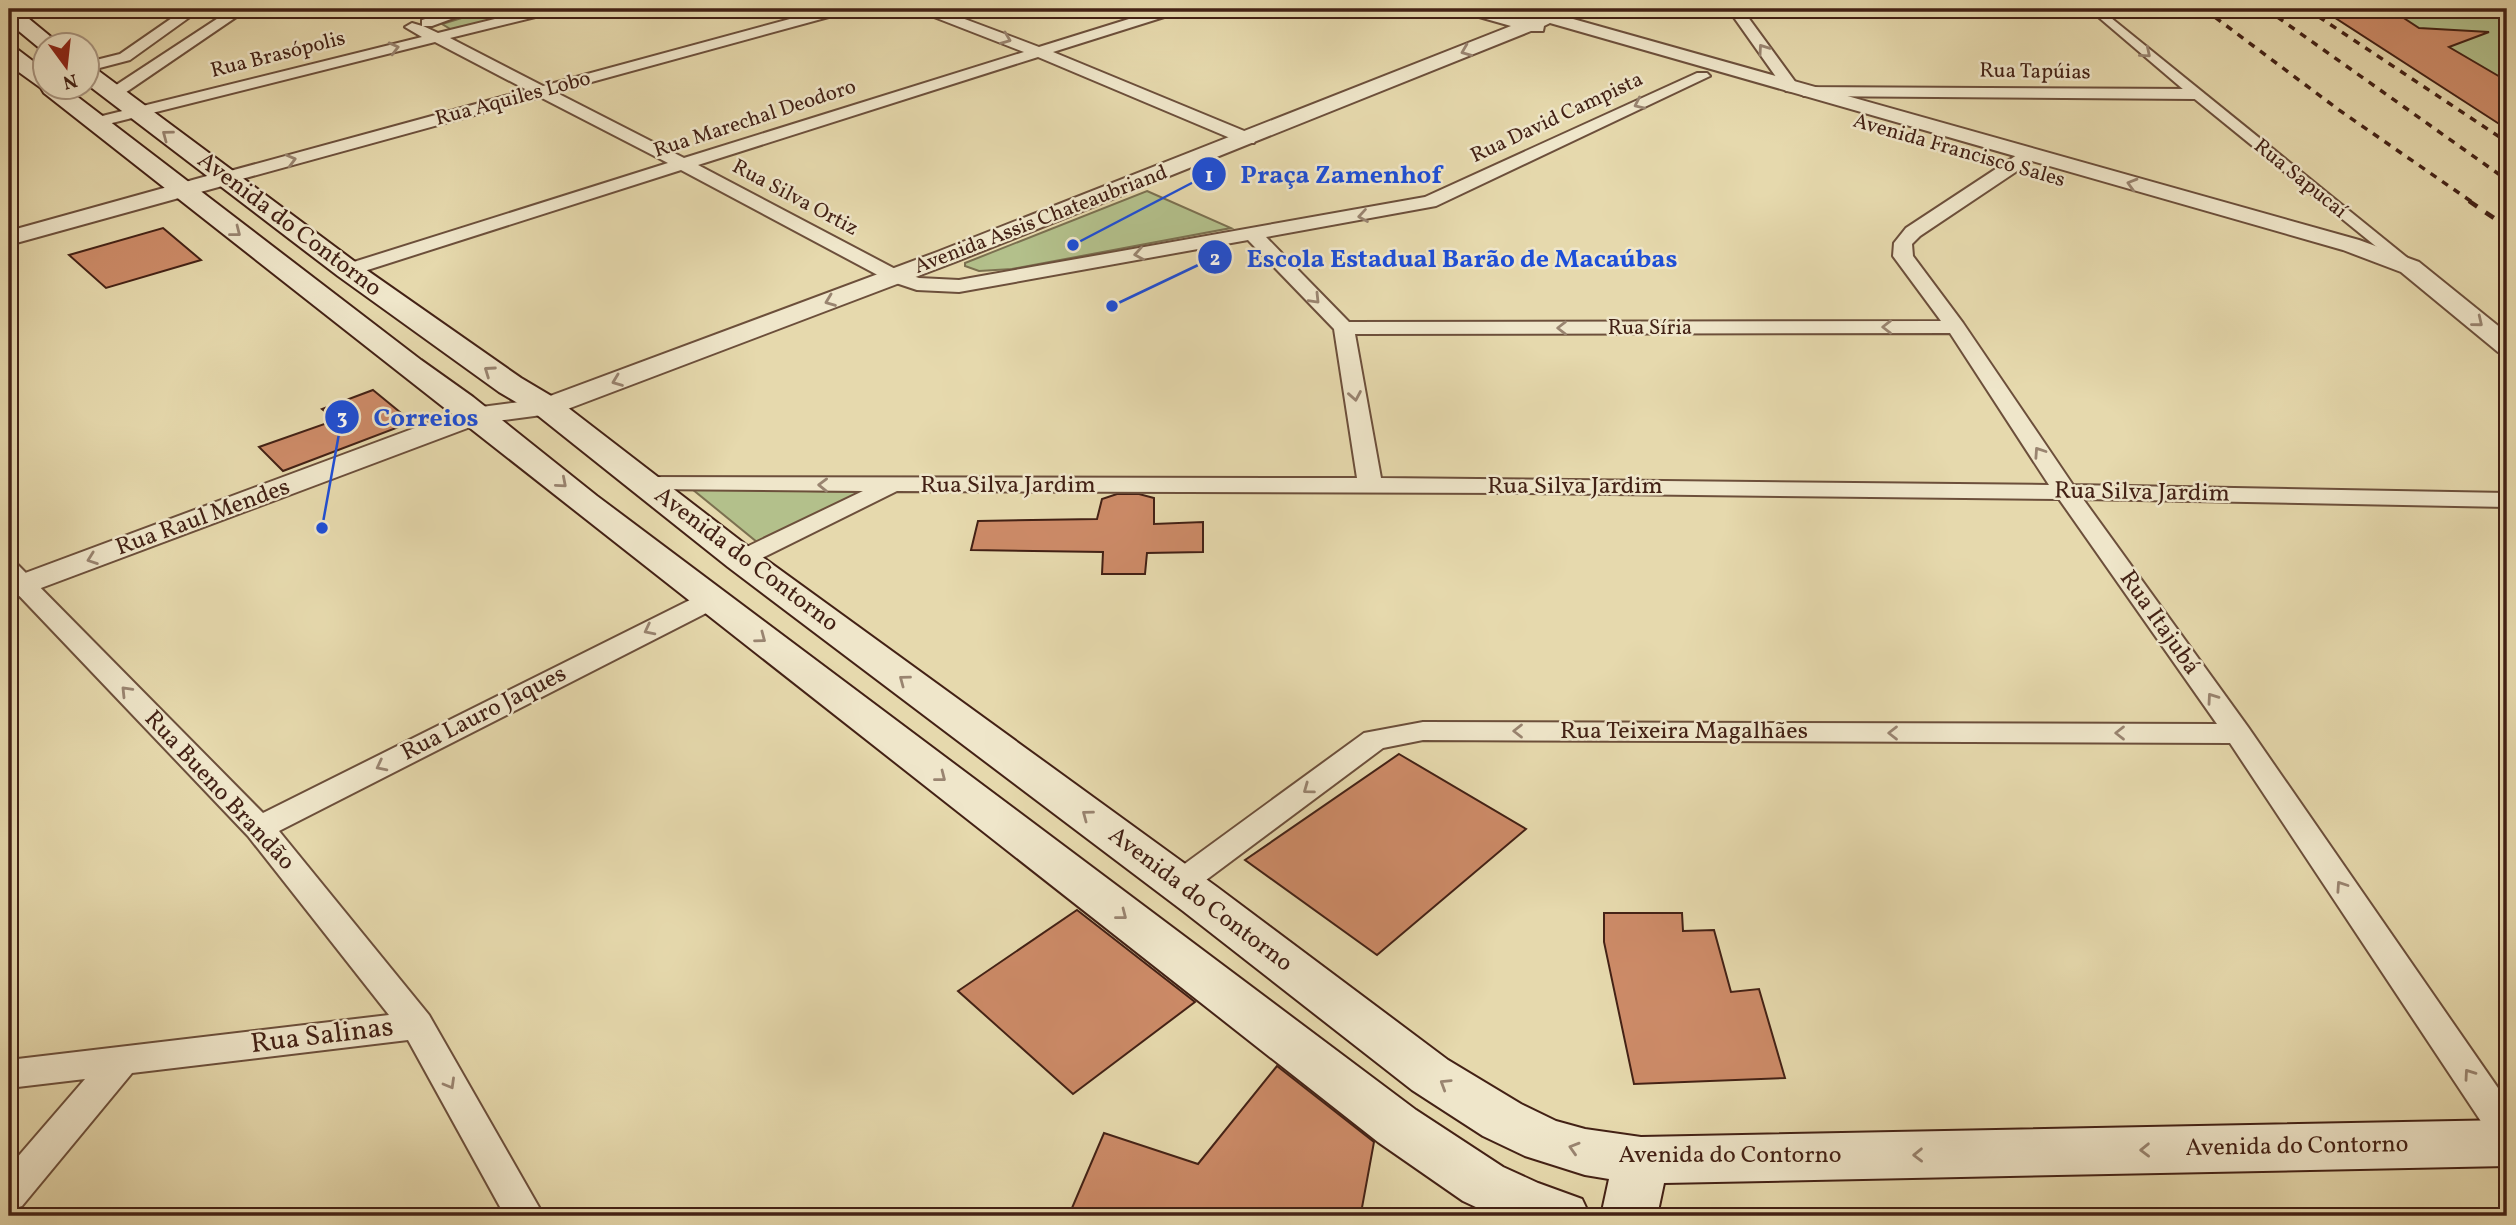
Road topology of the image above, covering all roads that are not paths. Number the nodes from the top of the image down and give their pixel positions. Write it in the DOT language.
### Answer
graph roads {
  1 [pos="194,9"];
  2 [pos="241,9"];
  3 [pos="471,9"];
  4 [pos="551,9"];
  5 [pos="842,9"];
  6 [pos="926,9"];
  7 [pos="1175,9"];
  8 [pos="1471,9"];
  9 [pos="1570,9"];
  10 [pos="1735,9"];
  11 [pos="2095,9"];
  12 [pos="9,13"];
  13 [pos="1532,17"];
  14 [pos="412,27"];
  15 [pos="33,32"];
  16 [pos="436,37"];
  17 [pos="135,50"];
  18 [pos="1039,52"];
  19 [pos="9,54"];
  20 [pos="172,54"];
  21 [pos="102,64"];
  22 [pos="32,71"];
  23 [pos="1702,76"];
  24 [pos="102,85"];
  25 [pos="1798,90"];
  26 [pos="541,91"];
  27 [pos="1874,91"];
  28 [pos="113,93"];
  29 [pos="2195,94"];
  30 [pos="185,99"];
  31 [pos="71,102"];
  32 [pos="1859,107"];
  33 [pos="136,112"];
  34 [pos="96,122"];
  35 [pos="1248,139"];
  36 [pos="2020,161"];
  37 [pos="687,166"];
  38 [pos="225,178"];
  39 [pos="183,190"];
  40 [pos="1253,233"];
  41 [pos="9,238"];
  42 [pos="2410,267"];
  43 [pos="348,270"];
  44 [pos="894,276"];
  45 [pos="2446,296"];
  46 [pos="1956,327"];
  47 [pos="1344,328"];
  48 [pos="2507,346"];
  49 [pos="547,407"];
  50 [pos="492,429"];
  51 [pos="643,482"];
  52 [pos="1370,485"];
  53 [pos="891,486"];
  54 [pos="2065,491"];
  55 [pos="2507,500"];
  56 [pos="741,559"];
  57 [pos="14,581"];
  58 [pos="711,600"];
  59 [pos="2238,734"];
  60 [pos="259,828"];
  61 [pos="1179,884"];
  62 [pos="416,1025"];
  63 [pos="121,1062"];
  64 [pos="9,1074"];
  65 [pos="2507,1130"];
  66 [pos="2507,1143"];
  67 [pos="1641,1160"];
  68 [pos="9,1194"];
  69 [pos="525,1216"];
  70 [pos="1562,1216"];
  71 [pos="1629,1216"];
  1 -- 17 [label="street"];
  2 -- 20 [label="street"];
  3 -- 14 [label="street"];
  4 -- 16 [label="street, Rua Brasópolis"];
  5 -- 26 [label="street, Rua Aquiles Lobo"];
  6 -- 18 [label="street, one-way"];
  7 -- 18 [label="street, Rua Marechal Deodoro"];
  8 -- 13 [label="street, Avenida Francisco Sales"];
  9 -- 13 [label="street, Avenida Assis Chateaubriand"];
  25 -- 10 [label="street, one-way"];
  11 -- 29 [label="street, Rua Sapucaí, one-way"];
  12 -- 15 [label="main road"];
  13 -- 23 [label="street, Avenida Francisco Sales"];
  13 -- 25 [label="street, Avenida Francisco Sales"];
  13 -- 35 [label="street, Avenida Assis Chateaubriand, one-way"];
  14 -- 16 [label="street, Rua Silva Ortiz"];
  14 -- 30 [label="street"];
  16 -- 26 [label="street, Rua Silva Ortiz"];
  30 -- 16 [label="street, Rua Brasópolis, one-way"];
  17 -- 20 [label="street"];
  17 -- 21 [label="street"];
  18 -- 35 [label="street"];
  18 -- 37 [label="street, Rua Marechal Deodoro"];
  19 -- 22 [label="main road, Avenida do Contorno"];
  20 -- 28 [label="street"];
  23 -- 36 [label="street, Avenida Francisco Sales"];
  23 -- 40 [label="street, Rua David Campista, one-way"];
  24 -- 28 [label="main road, Avenida do Contorno"];
  25 -- 27 [label="street, Rua Tapúias"];
  25 -- 32 [label="street, Avenida Francisco Sales"];
  26 -- 37 [label="street, Rua Silva Ortiz"];
  38 -- 26 [label="street, Rua Aquiles Lobo, one-way"];
  27 -- 29 [label="street, Rua Tapúias"];
  27 -- 32 [label="street"];
  28 -- 33 [label="main road, Avenida do Contorno"];
  29 -- 42 [label="street, Rua Sapucaí"];
  30 -- 33 [label="street, Rua Brasópolis"];
  31 -- 34 [label="main road, Avenida do Contorno"];
  32 -- 36 [label="street, Avenida Francisco Sales"];
  33 -- 34 [label="street, Rua Brasópolis"];
  38 -- 33 [label="main road, Avenida do Contorno, one-way"];
  34 -- 39 [label="main road, Avenida do Contorno"];
  35 -- 44 [label="street, Avenida Assis Chateaubriand"];
  42 -- 36 [label="street, Avenida Francisco Sales, one-way"];
  36 -- 45 [label="street, Avenida Francisco Sales"];
  36 -- 46 [label="street, Rua Itajubá"];
  37 -- 43 [label="street, Rua Marechal Deodoro"];
  37 -- 44 [label="street, Rua Silva Ortiz"];
  38 -- 39 [label="street, Rua Aquiles Lobo"];
  38 -- 43 [label="main road, Avenida do Contorno"];
  39 -- 41 [label="street, Rua Aquiles Lobo"];
  39 -- 50 [label="main road, Avenida do Contorno, one-way"];
  40 -- 44 [label="street, Rua David Campista, one-way"];
  40 -- 47 [label="street, one-way"];
  42 -- 45 [label="street, Rua Sapucaí"];
  49 -- 43 [label="main road, Avenida do Contorno, one-way"];
  44 -- 49 [label="street, Avenida Assis Chateaubriand, one-way"];
  45 -- 48 [label="street, Rua Sapucaí, one-way"];
  46 -- 47 [label="street, Rua Síria, one-way"];
  54 -- 46 [label="street, Rua Itajubá, one-way"];
  47 -- 52 [label="street, one-way"];
  49 -- 50 [label="street, Avenida Assis Chateaubriand"];
  49 -- 50 [label="street, Avenida Assis Chateaubriand"];
  49 -- 51 [label="main road, Avenida do Contorno"];
  50 -- 57 [label="street, Rua Raul Mendes, one-way"];
  50 -- 58 [label="main road, Avenida do Contorno, one-way"];
  53 -- 51 [label="street, Rua Silva Jardim, one-way"];
  51 -- 56 [label="main road, Avenida do Contorno"];
  52 -- 53 [label="street, Rua Silva Jardim"];
  52 -- 54 [label="street, Rua Silva Jardim"];
  53 -- 56 [label="street"];
  54 -- 55 [label="street, Rua Silva Jardim"];
  59 -- 54 [label="street, Rua Itajubá, one-way"];
  61 -- 56 [label="main road, Avenida do Contorno, one-way"];
  60 -- 57 [label="street, Rua Bueno Brandão, one-way"];
  58 -- 60 [label="street, Rua Lauro Jaques, one-way"];
  58 -- 70 [label="main road, Avenida do Contorno, one-way"];
  59 -- 61 [label="street, Rua Teixeira Magalhães, one-way"];
  65 -- 59 [label="street, Rua Itajubá, one-way"];
  60 -- 62 [label="street, Rua Bueno Brandão"];
  67 -- 61 [label="main road, Avenida do Contorno, one-way"];
  62 -- 63 [label="street, Rua Salinas"];
  62 -- 69 [label="street, Rua Salinas, one-way"];
  63 -- 64 [label="street, Rua Salinas"];
  63 -- 68 [label="street"];
  66 -- 67 [label="main road, Avenida do Contorno, one-way"];
  67 -- 71 [label="main road"];
}
